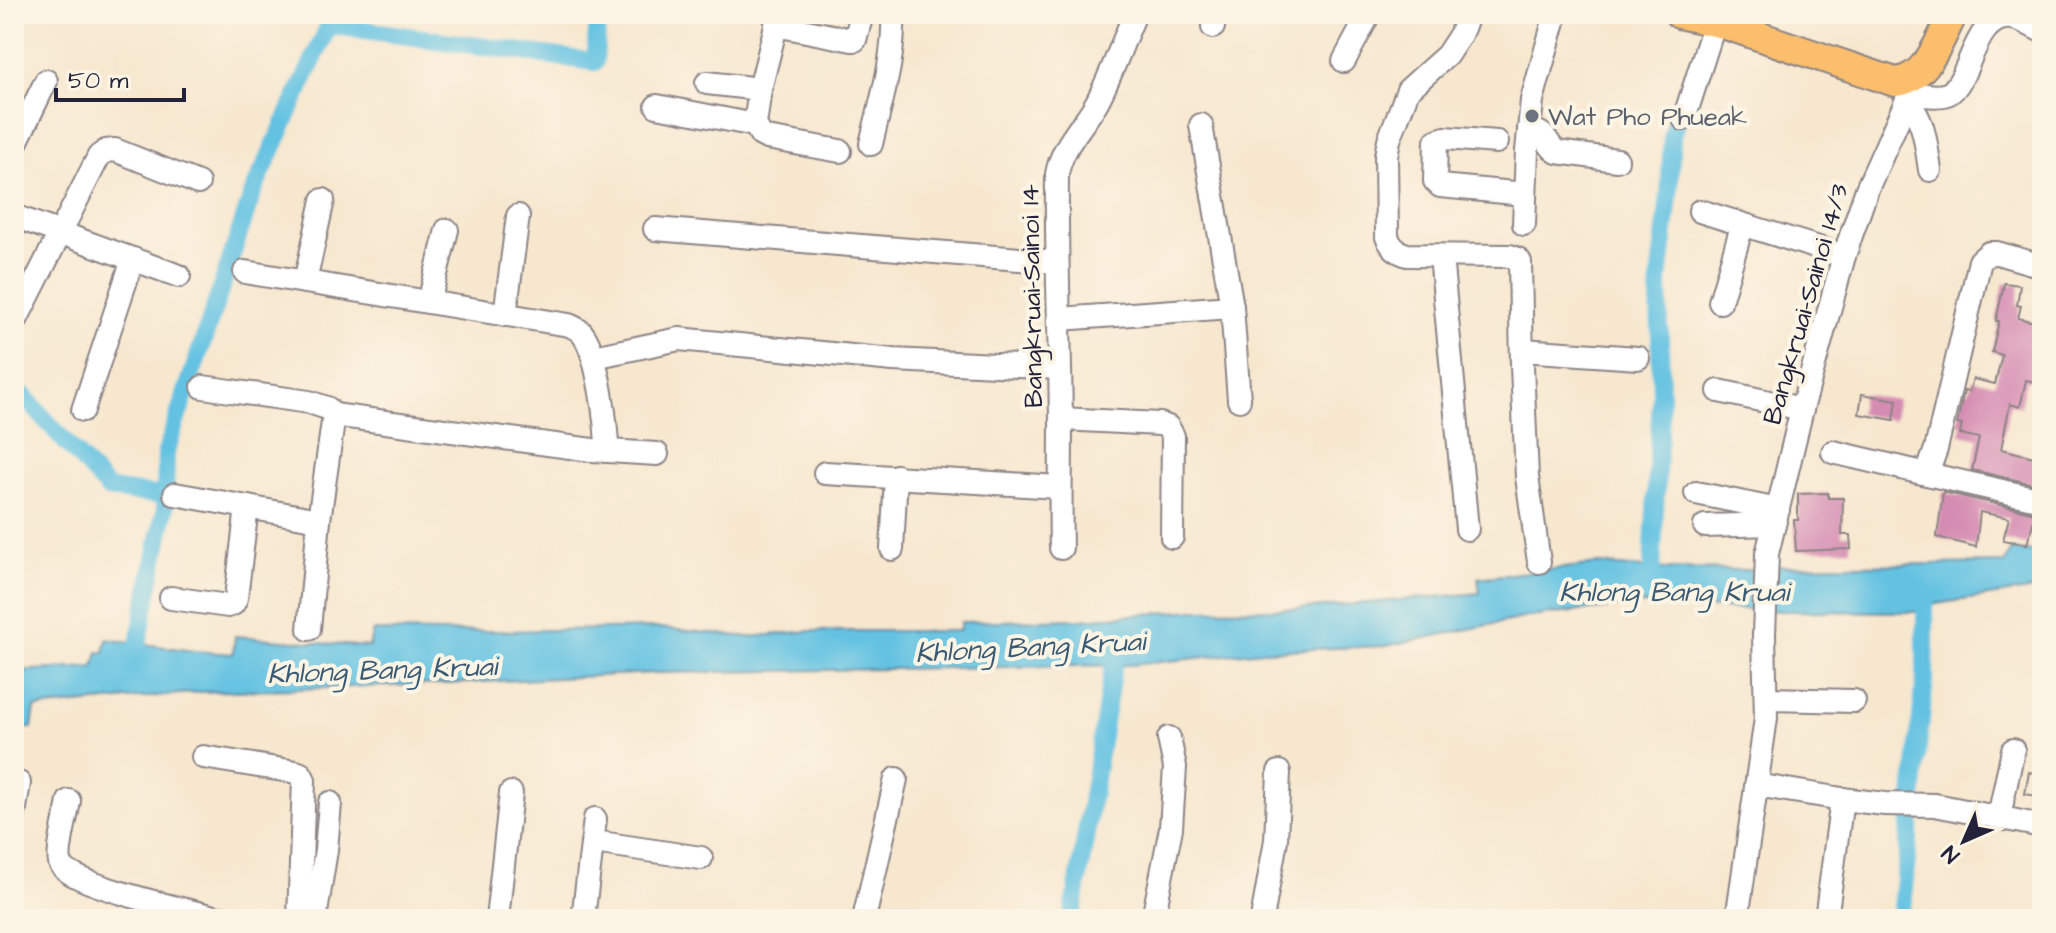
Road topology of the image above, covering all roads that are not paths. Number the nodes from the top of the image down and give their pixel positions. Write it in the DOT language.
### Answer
graph roads {
  1 [pos="862,14"];
  2 [pos="893,14"];
  3 [pos="1135,14"];
  4 [pos="1369,14"];
  5 [pos="1469,14"];
  6 [pos="1556,14"];
  7 [pos="1679,14"];
  8 [pos="1953,14"];
  9 [pos="778,20"];
  10 [pos="1720,20"];
  11 [pos="2040,30"];
  12 [pos="1344,61"];
  13 [pos="46,81"];
  14 [pos="707,83"];
  15 [pos="760,89"];
  16 [pos="1911,90"];
  17 [pos="657,106"];
  18 [pos="1684,119"];
  19 [pos="755,125"];
  20 [pos="1201,125"];
  21 [pos="1529,129"];
  22 [pos="1497,142"];
  23 [pos="871,144"];
  24 [pos="14,147"];
  25 [pos="840,151"];
  26 [pos="1617,160"];
  27 [pos="1930,170"];
  28 [pos="198,183"];
  29 [pos="1525,194"];
  30 [pos="323,200"];
  31 [pos="1700,211"];
  32 [pos="14,216"];
  33 [pos="518,216"];
  34 [pos="1524,224"];
  35 [pos="1742,226"];
  36 [pos="655,229"];
  37 [pos="447,230"];
  38 [pos="60,232"];
  39 [pos="1441,256"];
  40 [pos="1844,256"];
  41 [pos="133,259"];
  42 [pos="1056,262"];
  43 [pos="2042,266"];
  44 [pos="245,272"];
  45 [pos="179,276"];
  46 [pos="305,282"];
  47 [pos="429,302"];
  48 [pos="1720,302"];
  49 [pos="1232,307"];
  50 [pos="505,315"];
  51 [pos="1059,319"];
  52 [pos="14,324"];
  53 [pos="1522,350"];
  54 [pos="594,357"];
  55 [pos="1638,358"];
  56 [pos="1059,368"];
  57 [pos="203,387"];
  58 [pos="1719,391"];
  59 [pos="1239,400"];
  60 [pos="1802,409"];
  61 [pos="83,410"];
  62 [pos="334,415"];
  63 [pos="1061,419"];
  64 [pos="607,451"];
  65 [pos="1833,452"];
  66 [pos="657,454"];
  67 [pos="825,473"];
  68 [pos="1927,474"];
  69 [pos="896,476"];
  70 [pos="1059,487"];
  71 [pos="1696,493"];
  72 [pos="175,494"];
  73 [pos="2042,500"];
  74 [pos="247,507"];
  75 [pos="1776,517"];
  76 [pos="319,520"];
  77 [pos="1705,526"];
  78 [pos="1467,529"];
  79 [pos="1172,537"];
  80 [pos="1061,548"];
  81 [pos="892,549"];
  82 [pos="1539,562"];
  83 [pos="171,598"];
  84 [pos="309,629"];
  85 [pos="1767,699"];
  86 [pos="1854,701"];
  87 [pos="1169,738"];
  88 [pos="2013,750"];
  89 [pos="203,757"];
  90 [pos="1279,772"];
  91 [pos="896,779"];
  92 [pos="19,783"];
  93 [pos="1756,785"];
  94 [pos="511,793"];
  95 [pos="1842,799"];
  96 [pos="69,801"];
  97 [pos="330,803"];
  98 [pos="14,814"];
  99 [pos="1999,817"];
  100 [pos="595,819"];
  101 [pos="2042,826"];
  102 [pos="594,842"];
  103 [pos="701,858"];
  104 [pos="223,919"];
  105 [pos="299,919"];
  106 [pos="315,919"];
  107 [pos="497,919"];
  108 [pos="583,919"];
  109 [pos="864,919"];
  110 [pos="1153,919"];
  111 [pos="1262,919"];
  112 [pos="1737,919"];
  113 [pos="1826,919"];
  1 -- 9 [label="street"];
  2 -- 23 [label="street"];
  3 -- 42 [label="street, Bangkruai-Sainoi 14"];
  4 -- 12 [label="street"];
  5 -- 39 [label="street"];
  6 -- 21 [label="street"];
  7 -- 10 [label="main road"];
  8 -- 16 [label="main road"];
  9 -- 15 [label="street"];
  10 -- 16 [label="main road"];
  10 -- 18 [label="street"];
  11 -- 16 [label="street"];
  13 -- 24 [label="street"];
  14 -- 15 [label="street"];
  15 -- 19 [label="street"];
  16 -- 27 [label="street"];
  16 -- 40 [label="street, Bangkruai-Sainoi 14/3"];
  17 -- 19 [label="street"];
  19 -- 25 [label="street"];
  20 -- 49 [label="street"];
  21 -- 26 [label="street"];
  21 -- 29 [label="street"];
  22 -- 29 [label="street"];
  28 -- 38 [label="street"];
  29 -- 34 [label="street"];
  30 -- 46 [label="street"];
  31 -- 35 [label="street"];
  32 -- 38 [label="street"];
  33 -- 50 [label="street"];
  35 -- 40 [label="street"];
  35 -- 48 [label="street"];
  36 -- 42 [label="street"];
  37 -- 47 [label="street"];
  38 -- 41 [label="street"];
  38 -- 52 [label="street"];
  39 -- 53 [label="street"];
  39 -- 78 [label="street"];
  40 -- 60 [label="street, Bangkruai-Sainoi 14/3"];
  41 -- 45 [label="street"];
  41 -- 61 [label="street"];
  42 -- 51 [label="street, Bangkruai-Sainoi 14"];
  43 -- 68 [label="street"];
  44 -- 46 [label="street"];
  46 -- 47 [label="street"];
  47 -- 50 [label="street"];
  49 -- 51 [label="street"];
  49 -- 59 [label="street"];
  50 -- 54 [label="street"];
  51 -- 56 [label="street, Bangkruai-Sainoi 14"];
  53 -- 55 [label="street"];
  53 -- 82 [label="street"];
  54 -- 56 [label="street"];
  54 -- 64 [label="street"];
  56 -- 63 [label="street, Bangkruai-Sainoi 14"];
  57 -- 62 [label="street"];
  58 -- 60 [label="street"];
  60 -- 75 [label="street, Bangkruai-Sainoi 14/3"];
  62 -- 64 [label="street"];
  62 -- 76 [label="street"];
  63 -- 70 [label="street, Bangkruai-Sainoi 14"];
  63 -- 79 [label="street"];
  64 -- 66 [label="street"];
  65 -- 68 [label="street"];
  67 -- 69 [label="street"];
  68 -- 73 [label="street"];
  69 -- 70 [label="street"];
  69 -- 81 [label="street"];
  70 -- 80 [label="street, Bangkruai-Sainoi 14"];
  71 -- 75 [label="street"];
  72 -- 74 [label="street"];
  74 -- 76 [label="street"];
  74 -- 83 [label="street"];
  75 -- 77 [label="street"];
  75 -- 85 [label="street, Bangkruai-Sainoi 14/3"];
  76 -- 84 [label="street"];
  85 -- 86 [label="street"];
  85 -- 93 [label="street, Bangkruai-Sainoi 14/3"];
  87 -- 110 [label="street"];
  88 -- 99 [label="street"];
  89 -- 105 [label="street"];
  90 -- 111 [label="street"];
  91 -- 109 [label="street"];
  92 -- 98 [label="street"];
  93 -- 95 [label="street"];
  93 -- 112 [label="street, Bangkruai-Sainoi 14/3"];
  94 -- 107 [label="street"];
  95 -- 99 [label="street"];
  95 -- 113 [label="street"];
  96 -- 104 [label="street"];
  97 -- 106 [label="street"];
  99 -- 101 [label="street"];
  100 -- 102 [label="street"];
  102 -- 103 [label="street"];
  102 -- 108 [label="street"];
}
